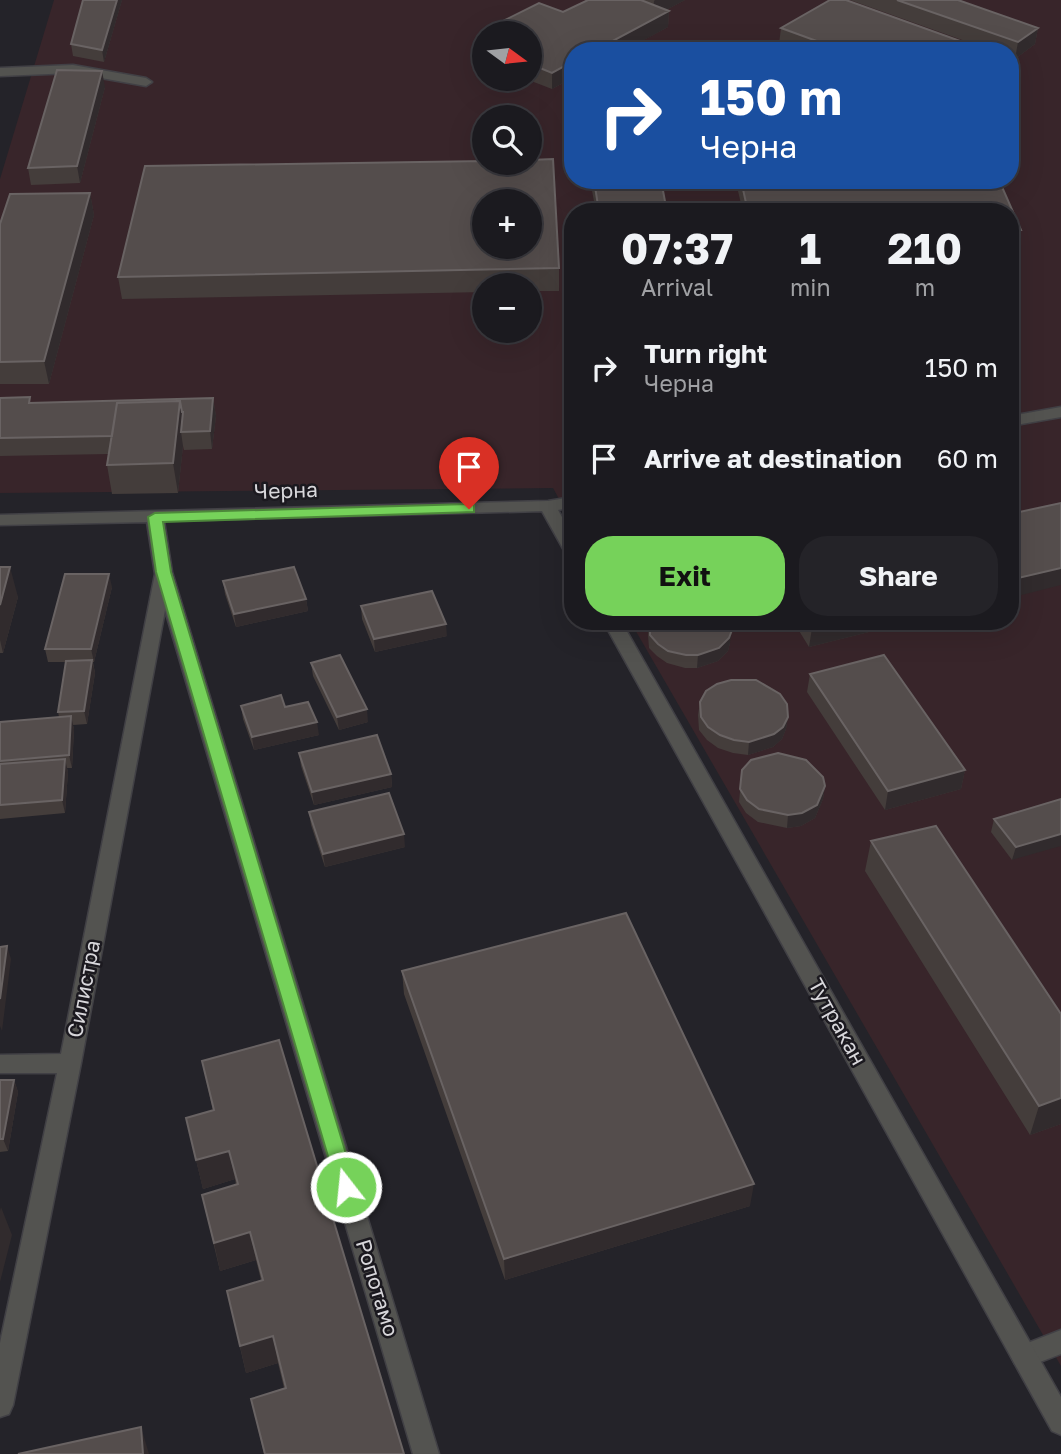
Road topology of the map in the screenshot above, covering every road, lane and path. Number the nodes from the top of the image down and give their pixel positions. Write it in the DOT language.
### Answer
graph roads {
  1 [pos="0,72"];
  2 [pos="146,82"];
  3 [pos="1061,412"];
  4 [pos="1019,419"];
  5 [pos="564,503"];
  6 [pos="548,506"];
  7 [pos="155,517"];
  8 [pos="0,520"];
  9 [pos="564,535"];
  10 [pos="163,572"];
  11 [pos="617,630"];
  12 [pos="70,1063"];
  13 [pos="0,1065"];
  14 [pos="1061,1342"];
  15 [pos="1024,1356"];
  16 [pos="0,1405"];
  17 [pos="1061,1422"];
  18 [pos="426,1454"];
  1 -- 2 [label="street"];
  3 -- 4 [label="street"];
  5 -- 6 [label="street, Черна"];
  6 -- 7 [label="street, Черна"];
  6 -- 9 [label="street"];
  7 -- 8 [label="street, Черна"];
  7 -- 10 [label="street, Ропотамо"];
  10 -- 12 [label="street, Силистра"];
  10 -- 18 [label="street, Ропотамо"];
  11 -- 15 [label="street, Тутракан"];
  12 -- 13 [label="street"];
  12 -- 16 [label="street, Силистра"];
  14 -- 15 [label="street"];
  15 -- 17 [label="street, Тутракан"];
}
